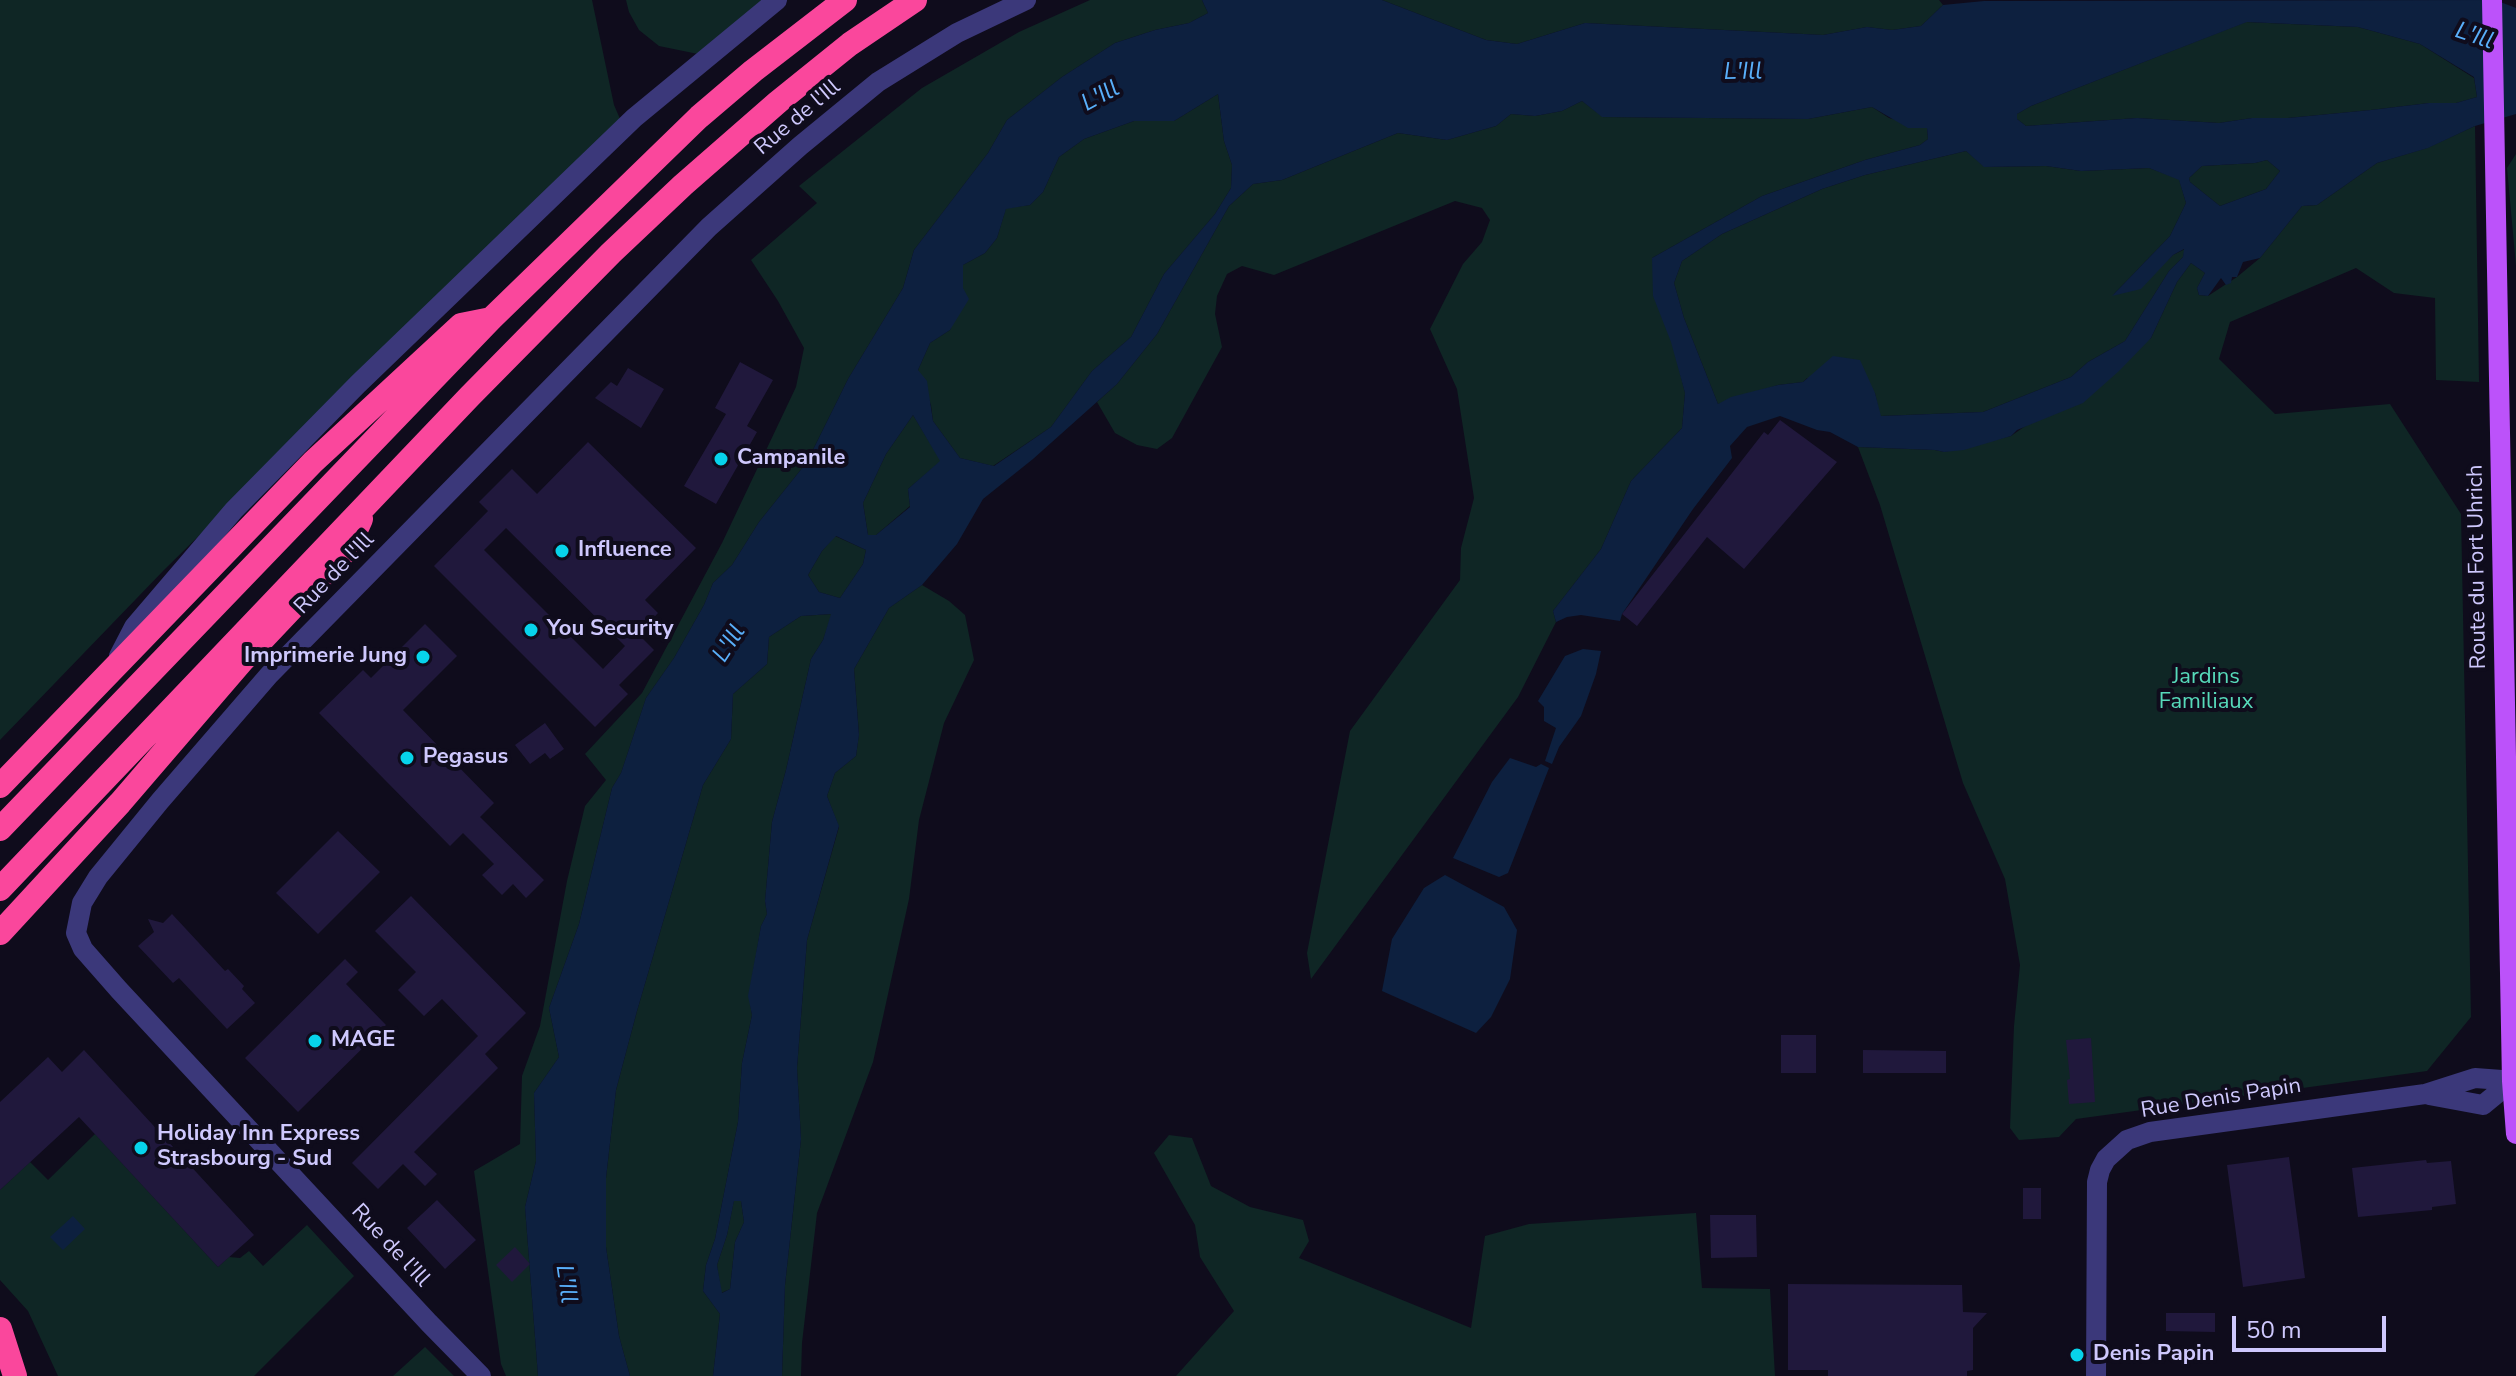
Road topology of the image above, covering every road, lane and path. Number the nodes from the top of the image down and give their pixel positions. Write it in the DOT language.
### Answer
graph roads {
  1 [pos="777,0"];
  2 [pos="845,0"];
  3 [pos="915,0"];
  4 [pos="1026,0"];
  5 [pos="2492,0"];
  6 [pos="491,319"];
  7 [pos="366,505"];
  8 [pos="110,671"];
  9 [pos="0,786"];
  10 [pos="0,829"];
  11 [pos="0,889"];
  12 [pos="0,933"];
  13 [pos="2514,1081"];
  14 [pos="2516,1134"];
  15 [pos="0,1329"];
  16 [pos="15,1376"];
  17 [pos="481,1376"];
  18 [pos="2096,1376"];
  1 -- 8 [label="street"];
  2 -- 6 [label="highway"];
  3 -- 7 [label="highway"];
  4 -- 17 [label="street, Rue de l'Ill"];
  5 -- 13 [label="main road, Route du Fort Uhrich"];
  6 -- 8 [label="highway"];
  6 -- 10 [label="highway"];
  7 -- 11 [label="highway"];
  7 -- 12 [label="highway"];
  8 -- 9 [label="highway"];
  13 -- 14 [label="main road, Route du Fort Uhrich"];
  13 -- 18 [label="street, Rue Denis Papin"];
  15 -- 16 [label="highway"];
}
